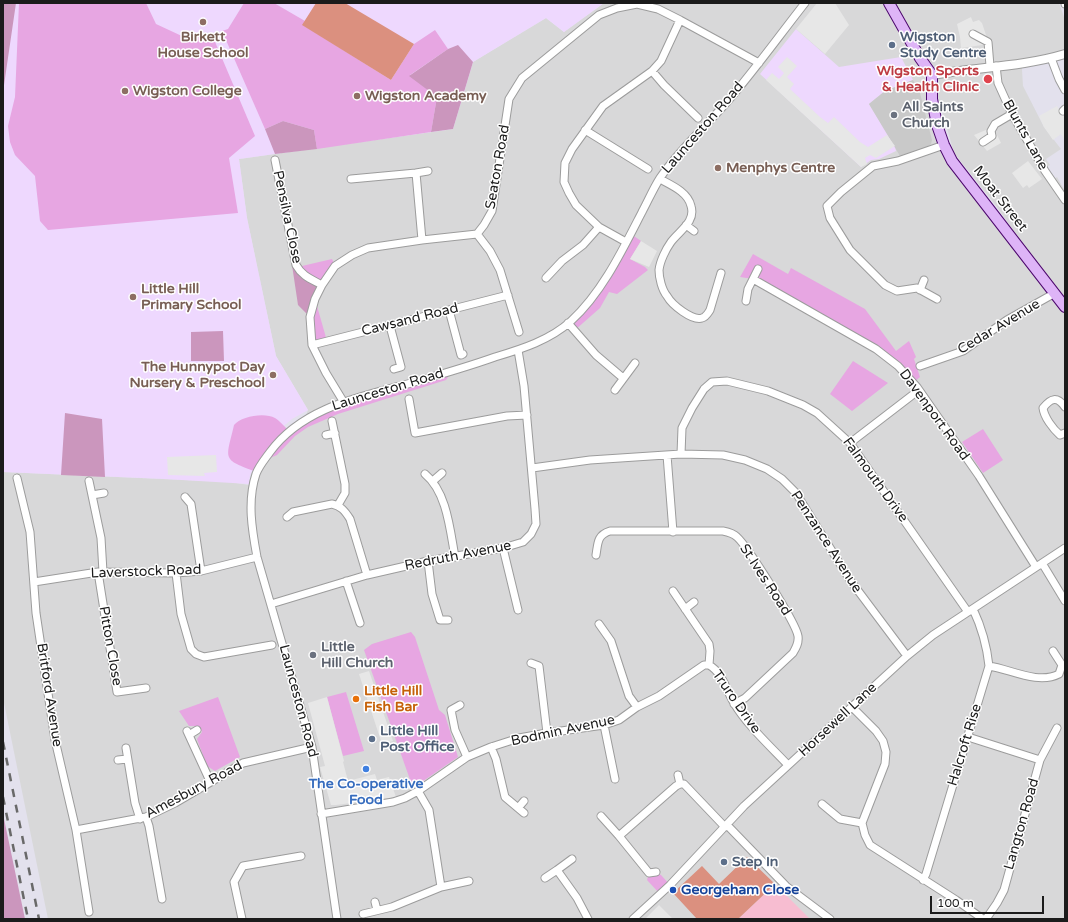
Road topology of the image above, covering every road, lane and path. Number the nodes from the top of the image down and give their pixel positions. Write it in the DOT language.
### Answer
graph roads {
  1 [pos="805,3"];
  2 [pos="889,3"];
  3 [pos="680,20"];
  4 [pos="973,34"];
  5 [pos="1065,54"];
  6 [pos="1051,58"];
  7 [pos="759,63"];
  8 [pos="993,66"];
  9 [pos="652,70"];
  10 [pos="932,75"];
  11 [pos="1065,90"];
  12 [pos="1012,114"];
  13 [pos="698,118"];
  14 [pos="585,130"];
  15 [pos="983,142"];
  16 [pos="944,145"];
  17 [pos="275,159"];
  18 [pos="648,169"];
  19 [pos="428,171"];
  20 [pos="416,173"];
  21 [pos="351,179"];
  22 [pos="660,179"];
  23 [pos="1065,200"];
  24 [pos="686,225"];
  25 [pos="599,227"];
  26 [pos="694,231"];
  27 [pos="477,234"];
  28 [pos="422,240"];
  29 [pos="626,242"];
  30 [pos="758,269"];
  31 [pos="721,273"];
  32 [pos="546,278"];
  33 [pos="753,279"];
  34 [pos="924,280"];
  35 [pos="322,285"];
  36 [pos="920,290"];
  37 [pos="1055,293"];
  38 [pos="508,295"];
  39 [pos="937,299"];
  40 [pos="746,301"];
  41 [pos="1065,307"];
  42 [pos="449,310"];
  43 [pos="568,323"];
  44 [pos="390,326"];
  45 [pos="519,332"];
  46 [pos="312,345"];
  47 [pos="518,350"];
  48 [pos="460,356"];
  49 [pos="635,363"];
  50 [pos="920,366"];
  51 [pos="394,369"];
  52 [pos="623,378"];
  53 [pos="615,390"];
  54 [pos="919,390"];
  55 [pos="409,399"];
  56 [pos="343,401"];
  57 [pos="1065,406"];
  58 [pos="527,415"];
  59 [pos="332,421"];
  60 [pos="335,433"];
  61 [pos="1065,433"];
  62 [pos="326,435"];
  63 [pos="850,443"];
  64 [pos="681,454"];
  65 [pos="667,455"];
  66 [pos="532,468"];
  67 [pos="442,473"];
  68 [pos="425,474"];
  69 [pos="17,478"];
  70 [pos="434,480"];
  71 [pos="89,481"];
  72 [pos="104,493"];
  73 [pos="92,495"];
  74 [pos="185,497"];
  75 [pos="338,505"];
  76 [pos="287,517"];
  77 [pos="673,532"];
  78 [pos="503,548"];
  79 [pos="1065,548"];
  80 [pos="596,555"];
  81 [pos="257,557"];
  82 [pos="455,557"];
  83 [pos="428,561"];
  84 [pos="1039,565"];
  85 [pos="201,571"];
  86 [pos="101,572"];
  87 [pos="176,573"];
  88 [pos="367,575"];
  89 [pos="346,581"];
  90 [pos="34,582"];
  91 [pos="674,591"];
  92 [pos="1065,601"];
  93 [pos="694,602"];
  94 [pos="271,604"];
  95 [pos="685,609"];
  96 [pos="518,610"];
  97 [pos="970,610"];
  98 [pos="448,620"];
  99 [pos="360,623"];
  100 [pos="599,624"];
  101 [pos="272,644"];
  102 [pos="1054,651"];
  103 [pos="907,656"];
  104 [pos="531,663"];
  105 [pos="709,665"];
  106 [pos="989,666"];
  107 [pos="1063,671"];
  108 [pos="146,688"];
  109 [pos="734,704"];
  110 [pos="460,705"];
  111 [pos="637,707"];
  112 [pos="852,707"];
  113 [pos="604,725"];
  114 [pos="1057,728"];
  115 [pos="197,730"];
  116 [pos="547,733"];
  117 [pos="968,737"];
  118 [pos="312,747"];
  119 [pos="491,747"];
  120 [pos="126,748"];
  121 [pos="467,757"];
  122 [pos="127,759"];
  123 [pos="118,760"];
  124 [pos="1040,760"];
  125 [pos="788,765"];
  126 [pos="678,775"];
  127 [pos="615,779"];
  128 [pos="210,782"];
  129 [pos="680,784"];
  130 [pos="418,791"];
  131 [pos="524,801"];
  132 [pos="822,804"];
  133 [pos="321,814"];
  134 [pos="601,816"];
  135 [pos="143,818"];
  136 [pos="862,823"];
  137 [pos="726,826"];
  138 [pos="76,830"];
  139 [pos="619,836"];
  140 [pos="301,856"];
  141 [pos="572,859"];
  142 [pos="557,870"];
  143 [pos="650,875"];
  144 [pos="545,878"];
  145 [pos="923,880"];
  146 [pos="469,881"];
  147 [pos="440,887"];
  148 [pos="162,899"];
  149 [pos="375,902"];
  150 [pos="377,910"];
  151 [pos="89,912"];
  152 [pos="363,914"];
  153 [pos="242,919"];
  154 [pos="337,919"];
  155 [pos="588,919"];
  156 [pos="633,919"];
  157 [pos="830,919"];
  158 [pos="983,919"];
  159 [pos="986,919"];
  1 -- 7 [label="street, Launceston Road"];
  2 -- 10 [label="main road"];
  3 -- 7 [label="street, Seaton Road"];
  3 -- 9 [label="street"];
  3 -- 27 [label="street, Seaton Road"];
  4 -- 8 [label="street, Blunts Lane"];
  5 -- 6 [label="street"];
  6 -- 8 [label="street"];
  6 -- 11 [label="street"];
  7 -- 22 [label="street, Launceston Road"];
  8 -- 10 [label="street"];
  8 -- 12 [label="street, Blunts Lane"];
  9 -- 13 [label="street"];
  9 -- 14 [label="street"];
  10 -- 16 [label="main road, Moat Street"];
  12 -- 15 [label="street"];
  12 -- 23 [label="street, Blunts Lane"];
  14 -- 18 [label="street"];
  14 -- 25 [label="street"];
  16 -- 36 [label="street"];
  16 -- 37 [label="main road, Moat Street"];
  17 -- 35 [label="street, Pensilva Close"];
  19 -- 20 [label="street"];
  20 -- 21 [label="street"];
  20 -- 28 [label="street"];
  22 -- 24 [label="street"];
  22 -- 29 [label="street, Launceston Road"];
  24 -- 26 [label="street"];
  24 -- 31 [label="street"];
  25 -- 29 [label="street"];
  25 -- 32 [label="street"];
  27 -- 28 [label="street"];
  27 -- 38 [label="street"];
  28 -- 35 [label="street"];
  29 -- 43 [label="street, Launceston Road"];
  30 -- 33 [label="street"];
  33 -- 40 [label="street"];
  33 -- 54 [label="street, Davenport Road"];
  34 -- 36 [label="street"];
  35 -- 46 [label="street"];
  36 -- 39 [label="street"];
  37 -- 41 [label="main road, Moat Street"];
  37 -- 50 [label="street, Cedar Avenue"];
  38 -- 42 [label="street, Cawsand Road"];
  38 -- 45 [label="street"];
  42 -- 44 [label="street, Cawsand Road"];
  42 -- 48 [label="street"];
  43 -- 47 [label="street, Launceston Road"];
  43 -- 52 [label="street"];
  44 -- 46 [label="street, Cawsand Road"];
  44 -- 51 [label="street"];
  46 -- 56 [label="street"];
  47 -- 56 [label="street, Launceston Road"];
  47 -- 58 [label="street, Redruth Avenue"];
  49 -- 52 [label="street"];
  52 -- 53 [label="street"];
  54 -- 63 [label="street"];
  54 -- 84 [label="street, Davenport Road"];
  55 -- 58 [label="street"];
  56 -- 81 [label="street, Launceston Road"];
  57 -- 61 [label="street"];
  58 -- 66 [label="street, Redruth Avenue"];
  59 -- 60 [label="street"];
  60 -- 62 [label="street"];
  60 -- 75 [label="street"];
  63 -- 64 [label="street, Falmouth Drive"];
  63 -- 97 [label="street, Falmouth Drive"];
  64 -- 65 [label="street, Penzance Avenue"];
  64 -- 103 [label="street, Penzance Avenue"];
  65 -- 66 [label="street, Penzance Avenue"];
  65 -- 77 [label="street"];
  66 -- 78 [label="street, Redruth Avenue"];
  67 -- 70 [label="street"];
  68 -- 70 [label="street"];
  69 -- 90 [label="street, Britford Avenue"];
  70 -- 82 [label="street"];
  71 -- 73 [label="street"];
  72 -- 73 [label="street"];
  73 -- 86 [label="street"];
  74 -- 85 [label="street"];
  75 -- 76 [label="street"];
  75 -- 88 [label="street"];
  77 -- 80 [label="street, St Ives Road"];
  77 -- 109 [label="street, St Ives Road"];
  78 -- 82 [label="street, Redruth Avenue"];
  78 -- 96 [label="street"];
  79 -- 84 [label="street, Horsewell Lane"];
  81 -- 85 [label="street, Laverstock Road"];
  81 -- 94 [label="street, Launceston Road"];
  82 -- 83 [label="street, Redruth Avenue"];
  83 -- 88 [label="street, Redruth Avenue"];
  83 -- 98 [label="street"];
  84 -- 92 [label="street, Davenport Road"];
  84 -- 97 [label="street, Horsewell Lane"];
  85 -- 87 [label="street, Laverstock Road"];
  86 -- 87 [label="street, Laverstock Road"];
  86 -- 90 [label="street, Laverstock Road"];
  86 -- 108 [label="street, Pitton Close"];
  87 -- 101 [label="street"];
  88 -- 89 [label="street, Redruth Avenue"];
  89 -- 94 [label="street, Redruth Avenue"];
  89 -- 99 [label="street"];
  90 -- 138 [label="street, Britford Avenue"];
  91 -- 95 [label="street, Truro Drive"];
  93 -- 95 [label="street"];
  94 -- 118 [label="street, Launceston Road"];
  95 -- 105 [label="street, Truro Drive"];
  97 -- 103 [label="street, Horsewell Lane"];
  97 -- 106 [label="street, Halcroft Rise"];
  100 -- 111 [label="street"];
  102 -- 107 [label="street"];
  103 -- 112 [label="street, Horsewell Lane"];
  104 -- 116 [label="street"];
  105 -- 109 [label="street, Truro Drive"];
  105 -- 111 [label="street, Bodmin Avenue"];
  106 -- 107 [label="street"];
  106 -- 117 [label="street, Halcroft Rise"];
  109 -- 125 [label="street, Truro Drive"];
  110 -- 121 [label="street"];
  111 -- 113 [label="street, Bodmin Avenue"];
  112 -- 125 [label="street, Horsewell Lane"];
  112 -- 136 [label="street"];
  113 -- 116 [label="street, Bodmin Avenue"];
  113 -- 127 [label="street"];
  114 -- 124 [label="street, Langton Road"];
  115 -- 128 [label="street"];
  116 -- 119 [label="street, Bodmin Avenue"];
  117 -- 124 [label="street"];
  117 -- 145 [label="street, Halcroft Rise"];
  118 -- 128 [label="street, Amesbury Road"];
  118 -- 133 [label="street, Launceston Road"];
  119 -- 121 [label="street, Bodmin Avenue"];
  119 -- 131 [label="street"];
  120 -- 122 [label="street"];
  121 -- 130 [label="street, Bodmin Avenue"];
  122 -- 123 [label="street"];
  122 -- 135 [label="street"];
  124 -- 159 [label="street, Langton Road"];
  125 -- 137 [label="street, Horsewell Lane"];
  126 -- 129 [label="street"];
  128 -- 135 [label="street, Amesbury Road"];
  129 -- 137 [label="street"];
  129 -- 139 [label="street"];
  130 -- 133 [label="street, Bodmin Avenue"];
  130 -- 147 [label="street"];
  132 -- 136 [label="street"];
  133 -- 154 [label="street, Launceston Road"];
  134 -- 139 [label="street"];
  135 -- 138 [label="street, Amesbury Road"];
  135 -- 148 [label="street"];
  136 -- 145 [label="street"];
  137 -- 156 [label="street, Horsewell Lane"];
  137 -- 157 [label="street"];
  138 -- 151 [label="street, Britford Avenue"];
  139 -- 143 [label="street"];
  140 -- 153 [label="street"];
  141 -- 142 [label="street"];
  142 -- 144 [label="street"];
  142 -- 155 [label="street"];
  145 -- 158 [label="street"];
  146 -- 147 [label="street"];
  147 -- 150 [label="street"];
  149 -- 150 [label="street"];
  150 -- 152 [label="street"];
}
